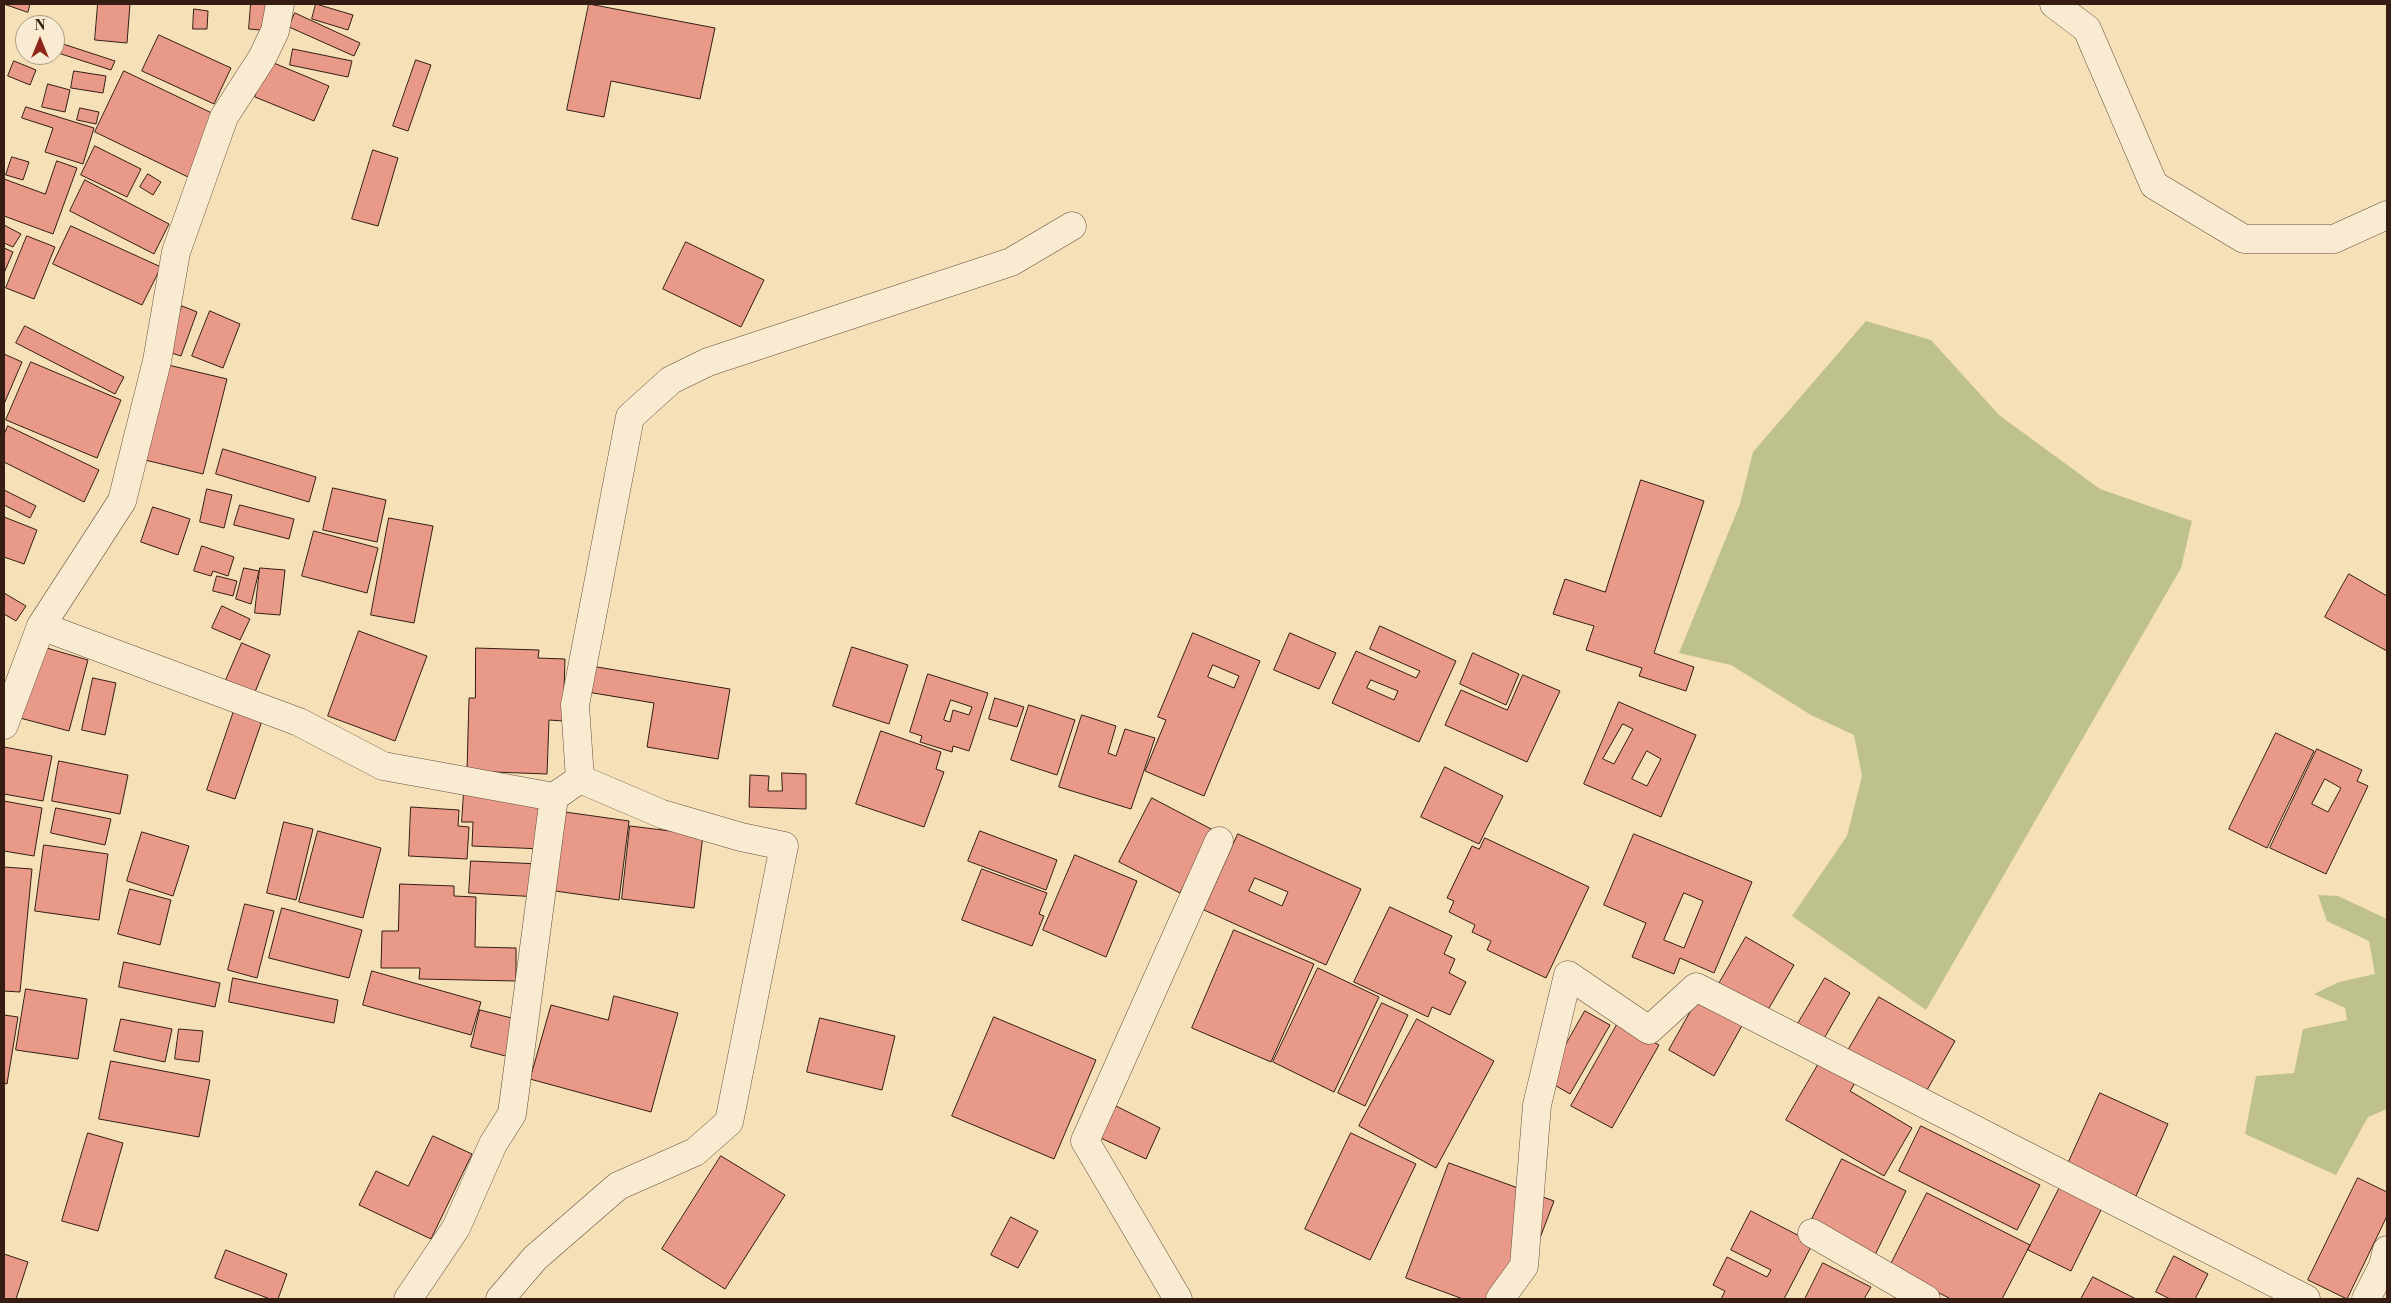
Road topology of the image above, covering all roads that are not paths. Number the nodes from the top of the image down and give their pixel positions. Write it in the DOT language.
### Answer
graph roads {
  1 [pos="280,4"];
  2 [pos="2054,4"];
  3 [pos="2387,215"];
  4 [pos="1072,226"];
  5 [pos="41,626"];
  6 [pos="4,725"];
  7 [pos="580,779"];
  8 [pos="554,797"];
  9 [pos="1219,841"];
  10 [pos="1812,1233"];
  11 [pos="2387,1250"];
  12 [pos="408,1299"];
  13 [pos="500,1299"];
  14 [pos="1178,1299"];
  15 [pos="1500,1299"];
  16 [pos="1926,1299"];
  17 [pos="2306,1299"];
  18 [pos="2366,1299"];
  1 -- 5 [label="street"];
  2 -- 3 [label="street"];
  4 -- 7 [label="street"];
  5 -- 6 [label="street"];
  5 -- 8 [label="street"];
  7 -- 8 [label="street"];
  7 -- 13 [label="street"];
  8 -- 12 [label="street"];
  9 -- 14 [label="street"];
  10 -- 16 [label="street"];
  11 -- 18 [label="street"];
  15 -- 17 [label="street"];
}
